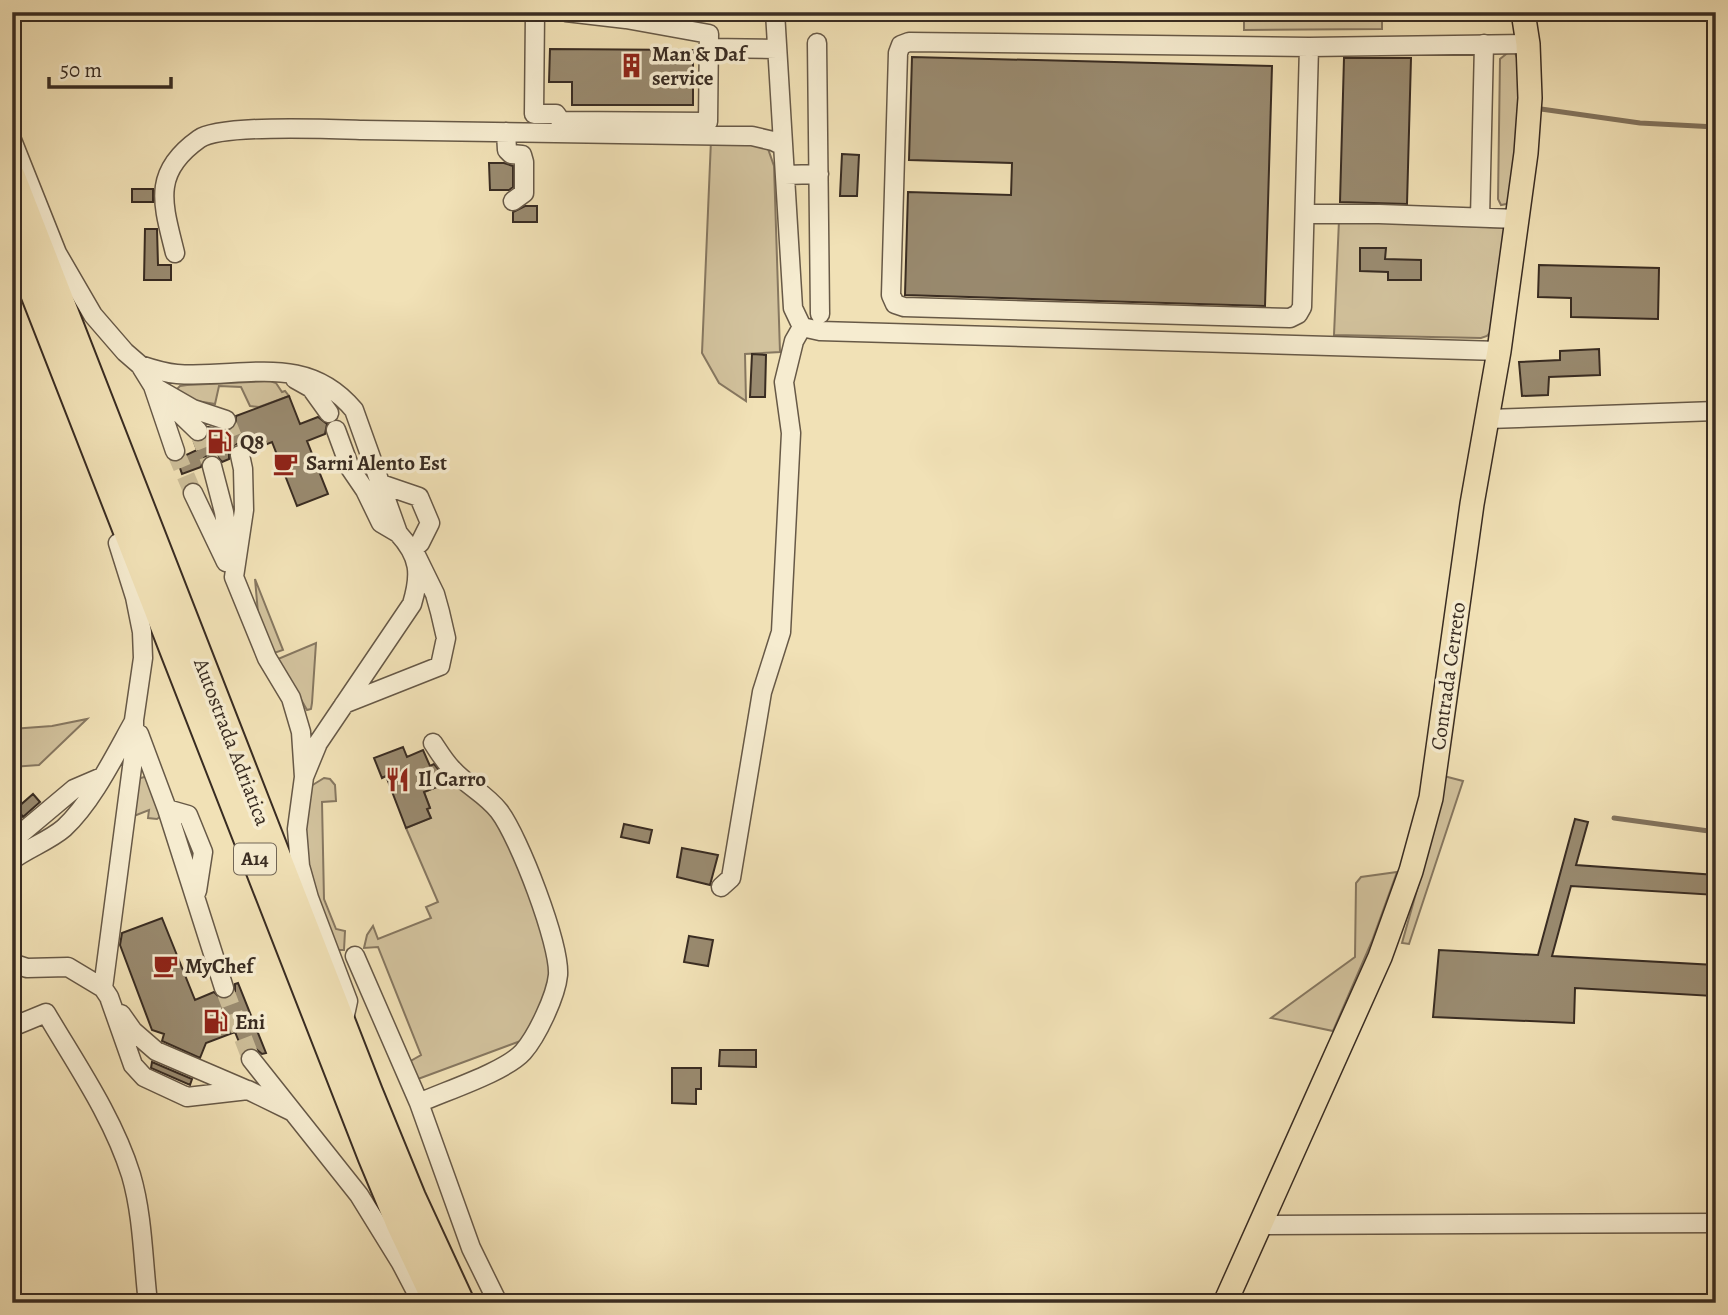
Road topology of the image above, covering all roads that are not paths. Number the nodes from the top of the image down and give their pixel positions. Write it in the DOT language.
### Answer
graph roads {
  1 [pos="535,12"];
  2 [pos="566,12"];
  3 [pos="775,12"];
  4 [pos="1523,12"];
  5 [pos="817,43"];
  6 [pos="1484,44"];
  7 [pos="1528,44"];
  8 [pos="1309,47"];
  9 [pos="709,48"];
  10 [pos="777,49"];
  11 [pos="506,132"];
  12 [pos="12,140"];
  13 [pos="783,146"];
  14 [pos="819,174"];
  15 [pos="785,176"];
  16 [pos="12,177"];
  17 [pos="513,201"];
  18 [pos="1305,214"];
  19 [pos="1480,218"];
  20 [pos="1518,219"];
  21 [pos="12,237"];
  22 [pos="175,253"];
  23 [pos="820,314"];
  24 [pos="802,327"];
  25 [pos="1499,351"];
  26 [pos="140,365"];
  27 [pos="288,374"];
  28 [pos="153,386"];
  29 [pos="1716,411"];
  30 [pos="80,412"];
  31 [pos="1488,419"];
  32 [pos="226,420"];
  33 [pos="198,431"];
  34 [pos="175,451"];
  35 [pos="240,455"];
  36 [pos="212,466"];
  37 [pos="381,484"];
  38 [pos="193,493"];
  39 [pos="398,533"];
  40 [pos="413,549"];
  41 [pos="234,577"];
  42 [pos="344,704"];
  43 [pos="134,720"];
  44 [pos="433,743"];
  45 [pos="304,776"];
  46 [pos="102,777"];
  47 [pos="12,841"];
  48 [pos="12,860"];
  49 [pos="721,887"];
  50 [pos="355,956"];
  51 [pos="12,963"];
  52 [pos="224,988"];
  53 [pos="106,993"];
  54 [pos="343,1024"];
  55 [pos="12,1027"];
  56 [pos="251,1059"];
  57 [pos="248,1090"];
  58 [pos="419,1102"];
  59 [pos="291,1111"];
  60 [pos="1716,1223"];
  61 [pos="1259,1225"];
  62 [pos="148,1303"];
  63 [pos="422,1303"];
  64 [pos="437,1303"];
  65 [pos="461,1303"];
  66 [pos="498,1303"];
  67 [pos="1225,1303"];
  1 -- 9 [label="street"];
  2 -- 9 [label="street"];
  3 -- 10 [label="street"];
  4 -- 7 [label="main road, Contrada Cerreto"];
  5 -- 14 [label="street"];
  6 -- 7 [label="street"];
  6 -- 8 [label="street"];
  6 -- 19 [label="street"];
  7 -- 20 [label="main road, Contrada Cerreto"];
  8 -- 18 [label="street"];
  8 -- 18 [label="street"];
  9 -- 10 [label="street"];
  10 -- 13 [label="street"];
  11 -- 13 [label="street"];
  11 -- 17 [label="street"];
  11 -- 22 [label="street"];
  12 -- 26 [label="street"];
  13 -- 15 [label="street"];
  14 -- 15 [label="street"];
  14 -- 23 [label="street"];
  15 -- 24 [label="street"];
  16 -- 54 [label="highway, Autostrada Adriatica / A14"];
  18 -- 19 [label="street"];
  19 -- 20 [label="street"];
  20 -- 25 [label="main road, Contrada Cerreto"];
  21 -- 30 [label="highway, Autostrada Adriatica / A14"];
  24 -- 25 [label="street"];
  24 -- 49 [label="street"];
  25 -- 31 [label="main road, Contrada Cerreto"];
  26 -- 27 [label="street"];
  26 -- 28 [label="street"];
  27 -- 37 [label="street"];
  27 -- 39 [label="street"];
  28 -- 32 [label="street"];
  28 -- 33 [label="street"];
  28 -- 34 [label="street"];
  29 -- 31 [label="street"];
  30 -- 43 [label="street"];
  30 -- 64 [label="highway, Autostrada Adriatica / A14"];
  31 -- 61 [label="main road, Contrada Cerreto"];
  35 -- 41 [label="street"];
  36 -- 41 [label="street"];
  37 -- 39 [label="street"];
  37 -- 40 [label="street"];
  38 -- 41 [label="street"];
  39 -- 40 [label="street"];
  40 -- 42 [label="street"];
  40 -- 42 [label="street"];
  41 -- 45 [label="street"];
  42 -- 45 [label="street"];
  43 -- 46 [label="street"];
  43 -- 52 [label="street"];
  43 -- 53 [label="street"];
  44 -- 58 [label="street"];
  45 -- 54 [label="street"];
  46 -- 47 [label="street"];
  46 -- 48 [label="street"];
  50 -- 58 [label="street"];
  51 -- 53 [label="street"];
  53 -- 57 [label="street"];
  53 -- 57 [label="street"];
  54 -- 65 [label="highway, Autostrada Adriatica / A14"];
  55 -- 62 [label="street"];
  56 -- 59 [label="street"];
  57 -- 59 [label="street"];
  58 -- 66 [label="street"];
  59 -- 63 [label="street"];
  60 -- 61 [label="street"];
  61 -- 67 [label="main road, Contrada Cerreto"];
}
